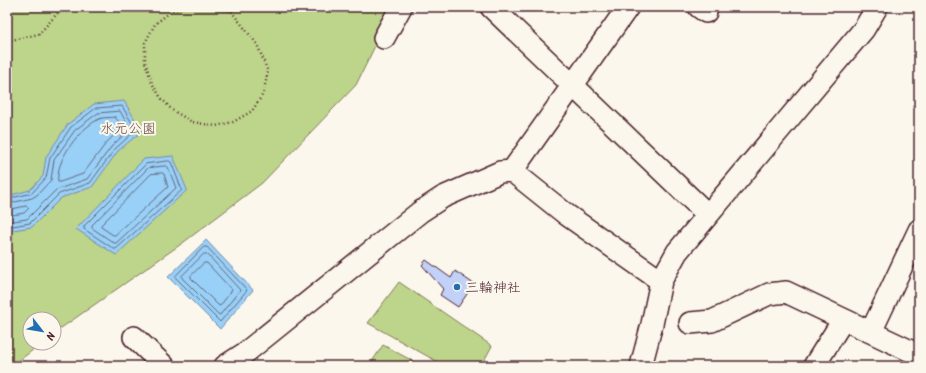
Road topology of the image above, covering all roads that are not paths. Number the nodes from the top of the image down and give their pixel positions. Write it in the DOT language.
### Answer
graph roads {
  1 [pos="401,7"];
  2 [pos="491,7"];
  3 [pos="628,7"];
  4 [pos="877,7"];
  5 [pos="384,38"];
  6 [pos="573,85"];
  7 [pos="512,171"];
  8 [pos="708,215"];
  9 [pos="919,230"];
  10 [pos="661,281"];
  11 [pos="843,320"];
  12 [pos="690,323"];
  13 [pos="871,332"];
  14 [pos="134,337"];
  15 [pos="919,355"];
  16 [pos="164,366"];
  17 [pos="225,366"];
  18 [pos="641,366"];
  19 [pos="814,366"];
  1 -- 5 [label="street"];
  2 -- 6 [label="street"];
  3 -- 6 [label="street"];
  4 -- 8 [label="street"];
  6 -- 7 [label="street"];
  6 -- 8 [label="street"];
  7 -- 10 [label="street"];
  7 -- 17 [label="street"];
  8 -- 10 [label="street"];
  9 -- 13 [label="street"];
  10 -- 18 [label="street"];
  11 -- 12 [label="street"];
  11 -- 13 [label="street"];
  11 -- 19 [label="street"];
  13 -- 15 [label="street"];
  14 -- 16 [label="street"];
}
